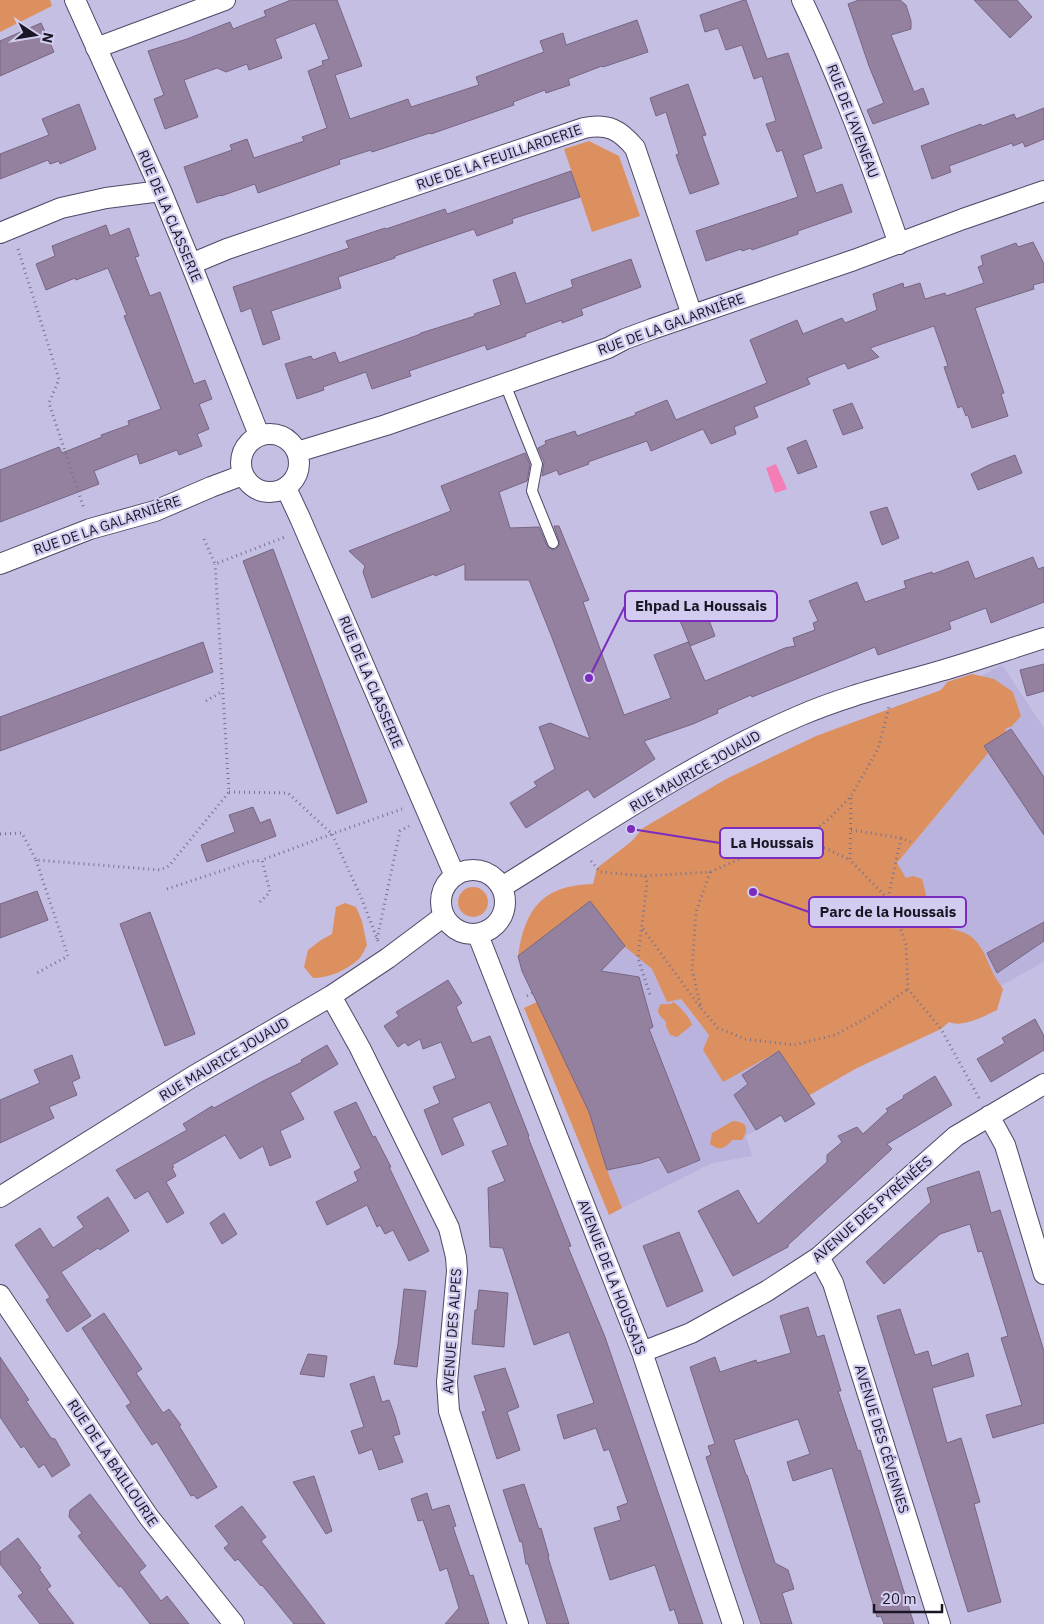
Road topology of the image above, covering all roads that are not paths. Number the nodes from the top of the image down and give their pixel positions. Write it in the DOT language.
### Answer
graph roads {
  1 [pos="75,0"];
  2 [pos="225,0"];
  3 [pos="802,0"];
  4 [pos="96,48"];
  5 [pos="1044,191"];
  6 [pos="161,192"];
  7 [pos="6,231"];
  8 [pos="899,244"];
  9 [pos="191,264"];
  10 [pos="692,315"];
  11 [pos="505,384"];
  12 [pos="259,435"];
  13 [pos="297,452"];
  14 [pos="243,475"];
  15 [pos="286,488"];
  16 [pos="554,543"];
  17 [pos="0,564"];
  18 [pos="1044,638"];
  19 [pos="455,876"];
  20 [pos="502,886"];
  21 [pos="444,916"];
  22 [pos="478,935"];
  23 [pos="331,996"];
  24 [pos="1044,1084"];
  25 [pos="990,1116"];
  26 [pos="0,1196"];
  27 [pos="819,1257"];
  28 [pos="1044,1274"];
  29 [pos="0,1295"];
  30 [pos="642,1352"];
  31 [pos="234,1624"];
  32 [pos="518,1624"];
  33 [pos="733,1624"];
  34 [pos="940,1624"];
  1 -- 4 [label="street, RUE DE LA CLASSERIE"];
  2 -- 4 [label="street"];
  3 -- 8 [label="street, RUE DE L'AVENEAU"];
  4 -- 6 [label="street, RUE DE LA CLASSERIE"];
  5 -- 8 [label="street, RUE DE LA GALARNIÈRE"];
  6 -- 7 [label="street"];
  6 -- 9 [label="street, RUE DE LA CLASSERIE"];
  8 -- 10 [label="street, RUE DE LA GALARNIÈRE"];
  9 -- 10 [label="street, RUE DE LA FEUILLARDERIE"];
  9 -- 12 [label="street, RUE DE LA CLASSERIE"];
  10 -- 11 [label="street, RUE DE LA GALARNIÈRE"];
  11 -- 13 [label="street, RUE DE LA GALARNIÈRE"];
  11 -- 16 [label="lane"];
  12 -- 13 [label="street"];
  12 -- 14 [label="street"];
  13 -- 15 [label="street"];
  14 -- 15 [label="street"];
  14 -- 17 [label="street, RUE DE LA GALARNIÈRE"];
  15 -- 19 [label="street, RUE DE LA CLASSERIE"];
  18 -- 20 [label="street, RUE MAURICE JOUAUD"];
  19 -- 20 [label="street"];
  19 -- 21 [label="street"];
  20 -- 22 [label="street"];
  21 -- 22 [label="street"];
  21 -- 23 [label="street, RUE MAURICE JOUAUD"];
  22 -- 30 [label="street, AVENUE DE LA HOUSSAIS"];
  23 -- 26 [label="street, RUE MAURICE JOUAUD"];
  23 -- 32 [label="street, AVENUE DES ALPES"];
  24 -- 25 [label="street, AVENUE DES PYRÉNÉES"];
  25 -- 27 [label="street, AVENUE DES PYRÉNÉES"];
  25 -- 28 [label="street"];
  27 -- 30 [label="street, AVENUE DES PYRÉNÉES"];
  27 -- 34 [label="street, AVENUE DES CÉVENNES"];
  29 -- 31 [label="street, RUE DE LA BAILLOURIE"];
  30 -- 33 [label="street, AVENUE DE LA HOUSSAIS"];
}
